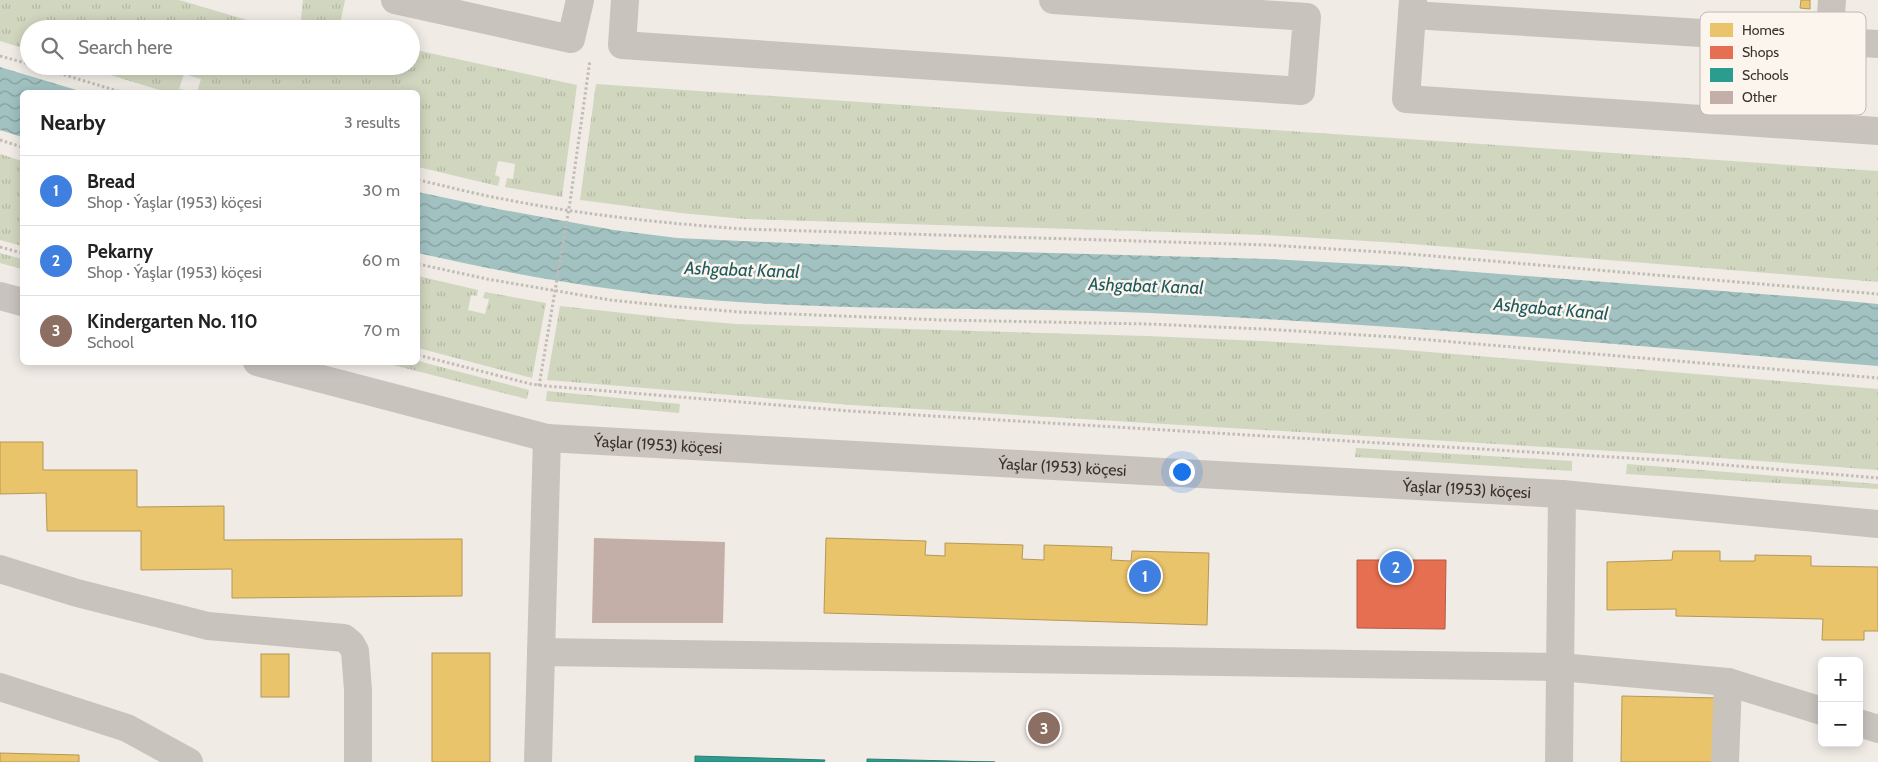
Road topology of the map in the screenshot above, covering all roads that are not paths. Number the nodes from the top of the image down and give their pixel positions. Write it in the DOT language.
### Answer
graph roads {
  1 [pos="395,0"];
  2 [pos="580,0"];
  3 [pos="625,0"];
  4 [pos="1053,0"];
  5 [pos="456,7"];
  6 [pos="1412,7"];
  7 [pos="1307,8"];
  8 [pos="1700,30"];
  9 [pos="1825,115"];
  10 [pos="1824,127"];
  11 [pos="1878,131"];
  12 [pos="0,296"];
  13 [pos="20,301"];
  14 [pos="267,365"];
  15 [pos="547,438"];
  16 [pos="1562,494"];
  17 [pos="1878,524"];
  18 [pos="0,569"];
  19 [pos="541,652"];
  20 [pos="1560,667"];
  21 [pos="1728,682"];
  22 [pos="0,687"];
  23 [pos="1818,710"];
  24 [pos="1863,724"];
  25 [pos="1878,729"];
  26 [pos="189,762"];
  27 [pos="358,762"];
  28 [pos="538,762"];
  29 [pos="1559,762"];
  30 [pos="1726,762"];
  1 -- 5 [label="street"];
  2 -- 5 [label="street"];
  3 -- 7 [label="street"];
  4 -- 7 [label="street"];
  6 -- 8 [label="street"];
  6 -- 10 [label="street"];
  9 -- 10 [label="street"];
  10 -- 11 [label="street"];
  12 -- 13 [label="street"];
  14 -- 15 [label="street, Ýaşlar (1953) köçesi"];
  15 -- 16 [label="street, Ýaşlar (1953) köçesi"];
  15 -- 19 [label="street"];
  16 -- 17 [label="street, Ýaşlar (1953) köçesi"];
  16 -- 20 [label="street"];
  18 -- 27 [label="street"];
  19 -- 20 [label="street"];
  19 -- 28 [label="street"];
  20 -- 21 [label="street"];
  20 -- 29 [label="street"];
  21 -- 23 [label="street"];
  21 -- 30 [label="street"];
  22 -- 26 [label="street"];
  24 -- 25 [label="street"];
}
